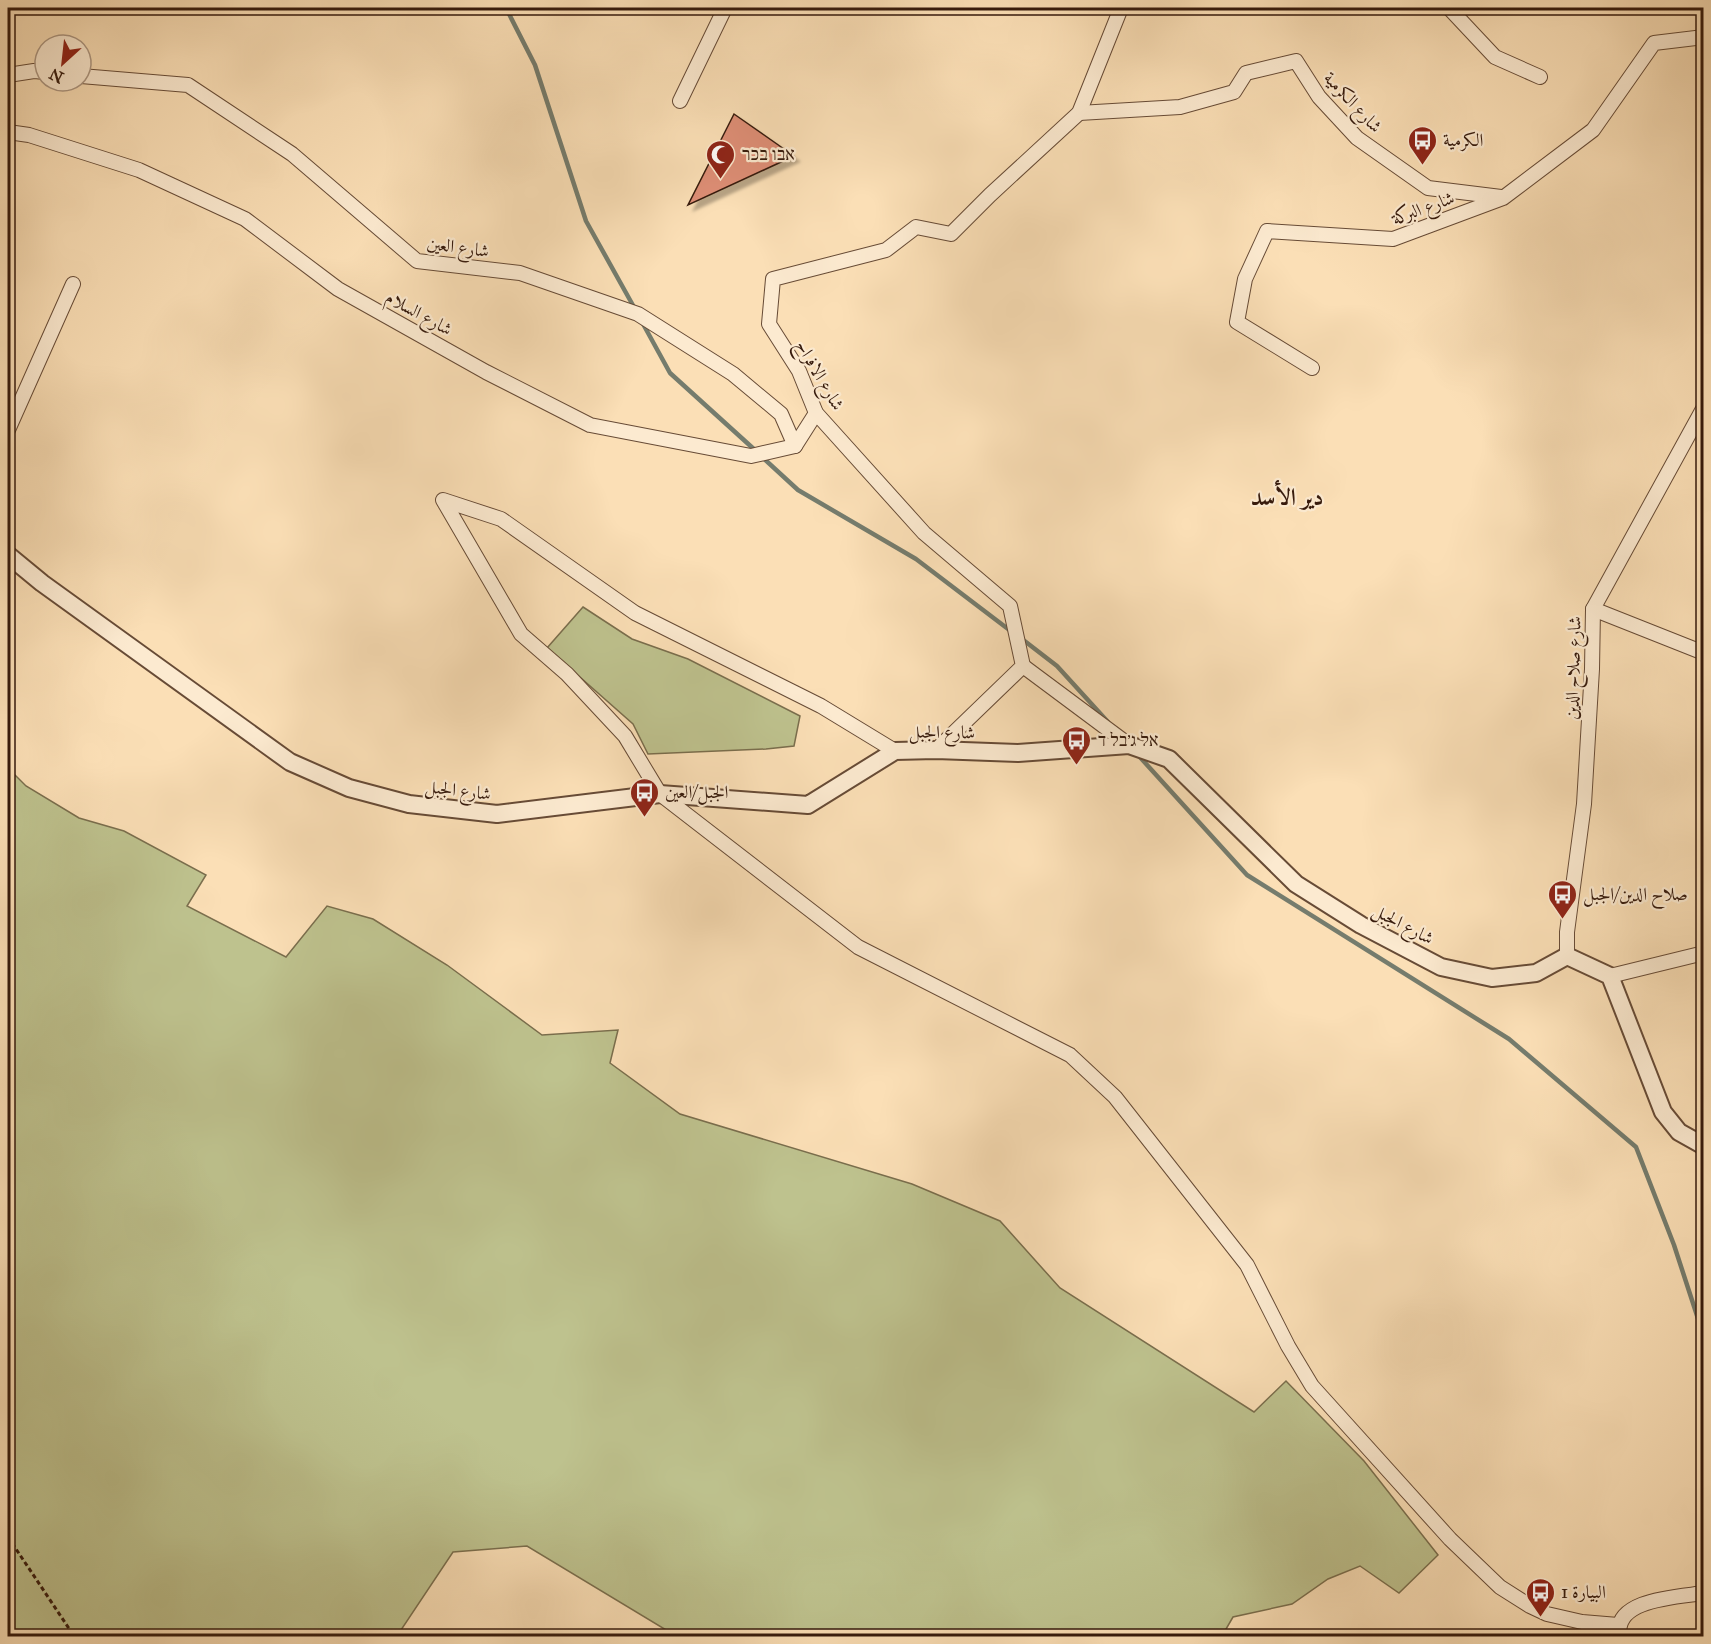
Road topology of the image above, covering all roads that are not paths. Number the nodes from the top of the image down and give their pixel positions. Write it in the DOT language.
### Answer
graph roads {
  1 [pos="725,8"];
  2 [pos="1121,8"];
  3 [pos="1449,8"];
  4 [pos="1704,37"];
  5 [pos="33,71"];
  6 [pos="8,75"];
  7 [pos="93,77"];
  8 [pos="1540,77"];
  9 [pos="680,101"];
  10 [pos="1079,113"];
  11 [pos="8,132"];
  12 [pos="1503,198"];
  13 [pos="73,284"];
  14 [pos="1312,368"];
  15 [pos="1704,407"];
  16 [pos="816,413"];
  17 [pos="8,430"];
  18 [pos="795,446"];
  19 [pos="8,555"];
  20 [pos="1593,609"];
  21 [pos="1704,653"];
  22 [pos="1023,666"];
  23 [pos="1129,745"];
  24 [pos="936,750"];
  25 [pos="895,751"];
  26 [pos="660,794"];
  27 [pos="1704,953"];
  28 [pos="1567,956"];
  29 [pos="1610,976"];
  30 [pos="1704,1146"];
  31 [pos="1704,1593"];
  32 [pos="1619,1631"];
  1 -- 9 [label="street"];
  2 -- 10 [label="street, شارع الافراح"];
  3 -- 8 [label="street"];
  4 -- 12 [label="street, شارع البركة"];
  5 -- 6 [label="street"];
  7 -- 18 [label="street, شارع العين"];
  10 -- 12 [label="street, شارع الكرمية"];
  10 -- 16 [label="street, شارع الافراح"];
  11 -- 18 [label="street, شارع السلام"];
  12 -- 14 [label="street, شارع البركة"];
  13 -- 17 [label="street"];
  15 -- 20 [label="street, شارع صلاح الدين"];
  16 -- 18 [label="street"];
  16 -- 22 [label="street, شارع الافراح"];
  19 -- 26 [label="street, شارع الجبل"];
  20 -- 21 [label="street"];
  20 -- 28 [label="street, شارع صلاح الدين"];
  22 -- 23 [label="street"];
  22 -- 24 [label="street"];
  23 -- 24 [label="street, شارع الجبل"];
  23 -- 28 [label="street, شارع الجبل"];
  24 -- 25 [label="street, شارع الجبل"];
  25 -- 26 [label="street, شارع الجبل"];
  25 -- 26 [label="street"];
  26 -- 32 [label="street"];
  27 -- 29 [label="street"];
  28 -- 29 [label="street"];
  29 -- 30 [label="street"];
  31 -- 32 [label="street"];
}
